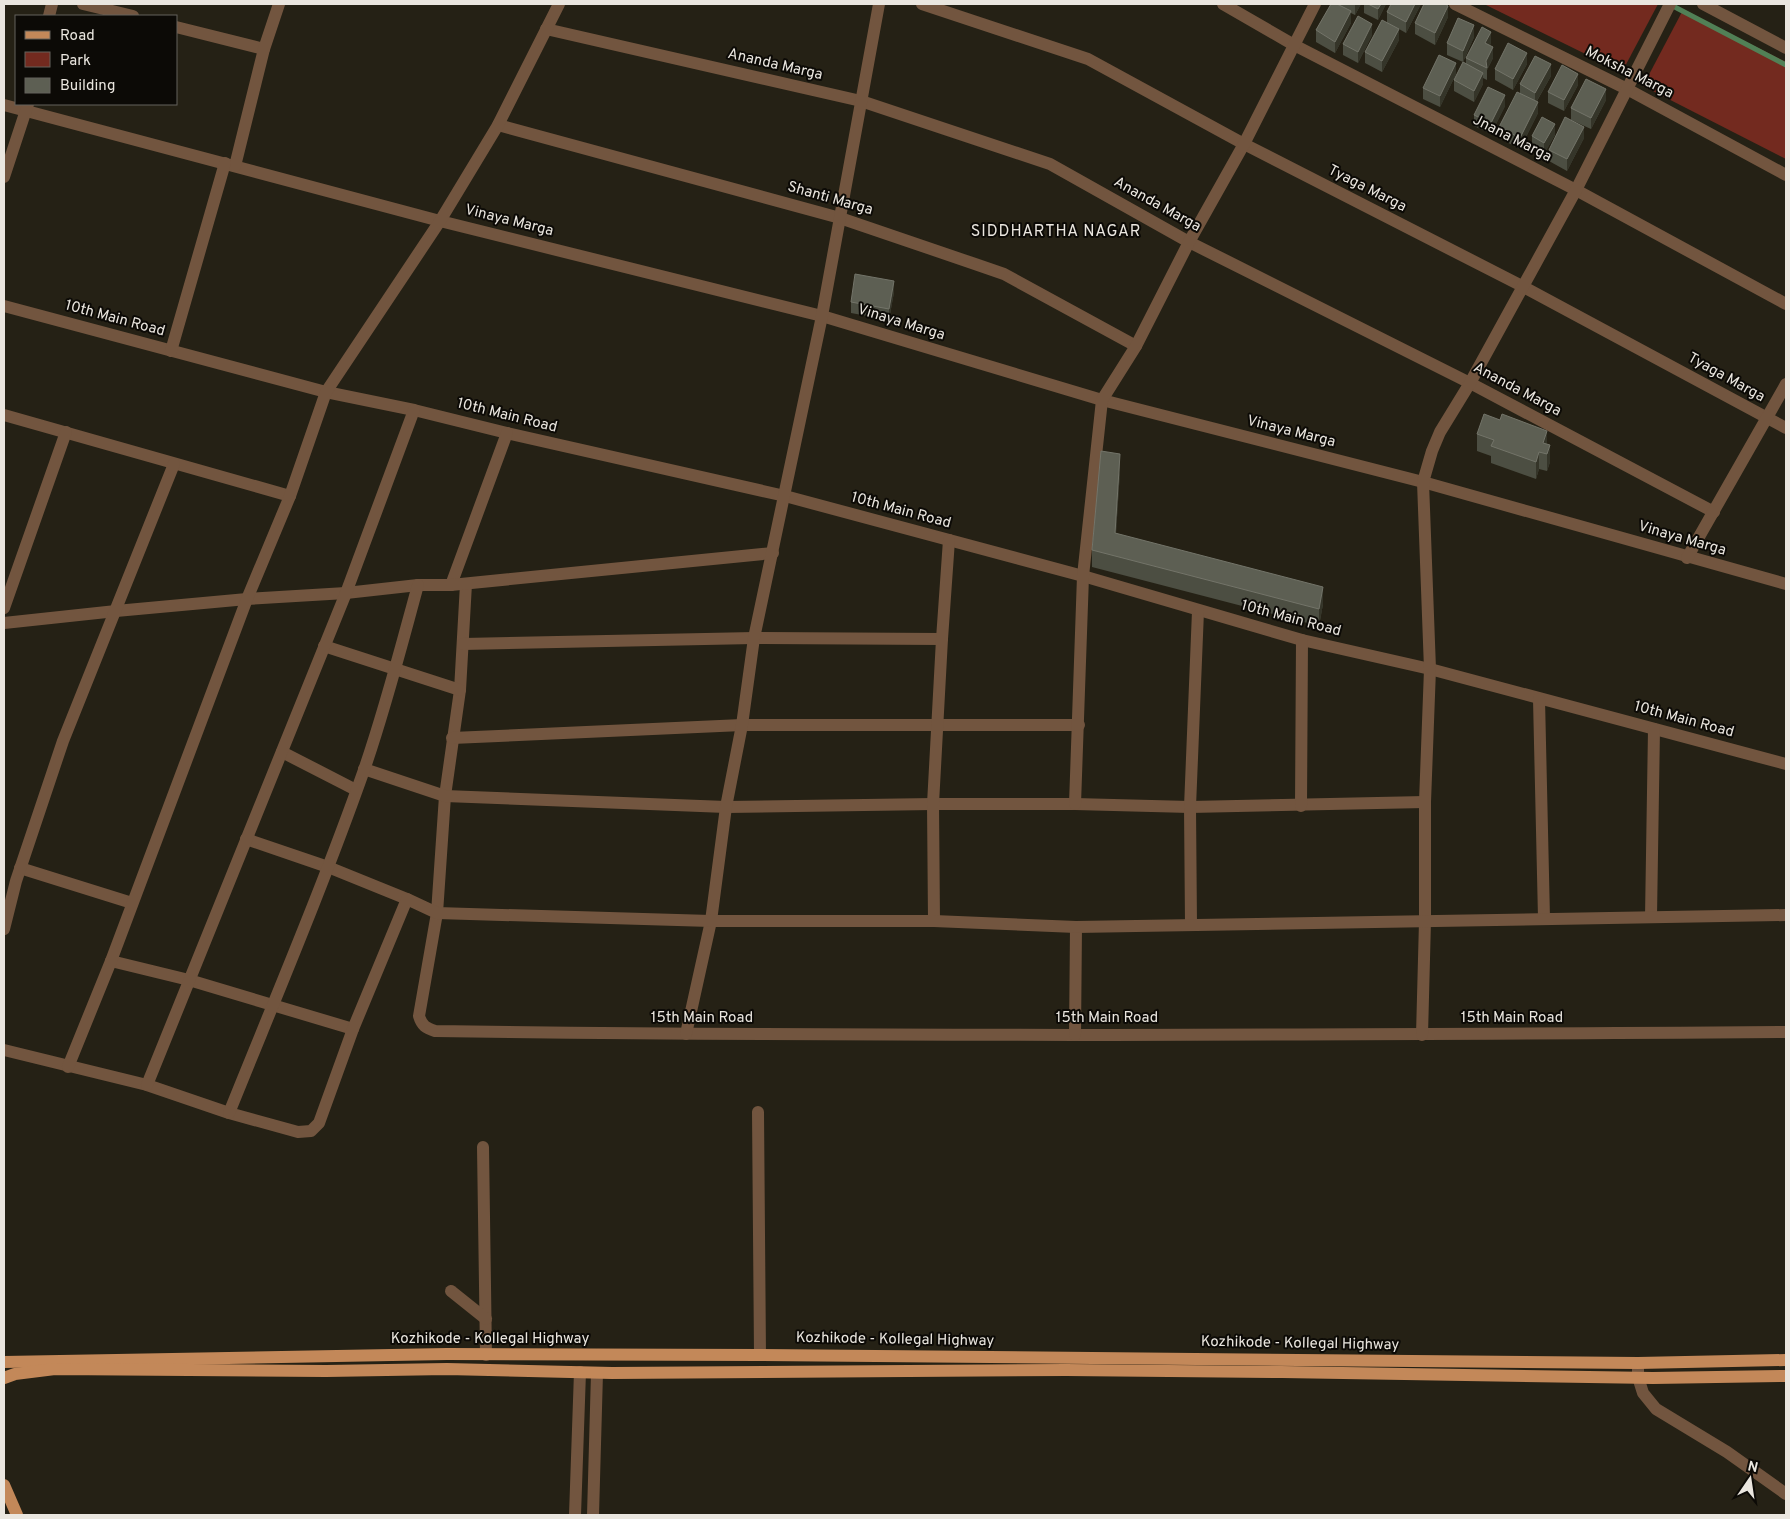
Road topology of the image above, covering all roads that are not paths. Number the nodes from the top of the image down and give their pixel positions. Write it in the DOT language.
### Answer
graph roads {
  1 [pos="83,4"];
  2 [pos="279,4"];
  3 [pos="558,4"];
  4 [pos="879,4"];
  5 [pos="922,4"];
  6 [pos="1224,4"];
  7 [pos="1315,4"];
  8 [pos="1455,4"];
  9 [pos="1703,4"];
  10 [pos="1668,9"];
  11 [pos="129,15"];
  12 [pos="178,28"];
  13 [pos="546,29"];
  14 [pos="1294,45"];
  15 [pos="1786,48"];
  16 [pos="264,49"];
  17 [pos="1627,89"];
  18 [pos="861,101"];
  19 [pos="4,105"];
  20 [pos="27,107"];
  21 [pos="498,125"];
  22 [pos="1244,144"];
  23 [pos="230,165"];
  24 [pos="1786,175"];
  25 [pos="4,177"];
  26 [pos="1576,190"];
  27 [pos="840,218"];
  28 [pos="440,221"];
  29 [pos="1189,242"];
  30 [pos="1522,286"];
  31 [pos="1786,304"];
  32 [pos="4,306"];
  33 [pos="822,316"];
  34 [pos="1136,346"];
  35 [pos="171,351"];
  36 [pos="1470,383"];
  37 [pos="1786,384"];
  38 [pos="326,392"];
  39 [pos="1102,400"];
  40 [pos="414,410"];
  41 [pos="4,415"];
  42 [pos="1767,419"];
  43 [pos="1786,428"];
  44 [pos="66,432"];
  45 [pos="507,433"];
  46 [pos="174,464"];
  47 [pos="1423,482"];
  48 [pos="290,496"];
  49 [pos="785,496"];
  50 [pos="1714,512"];
  51 [pos="948,540"];
  52 [pos="772,553"];
  53 [pos="1687,558"];
  54 [pos="1083,576"];
  55 [pos="466,584"];
  56 [pos="1786,584"];
  57 [pos="418,585"];
  58 [pos="451,585"];
  59 [pos="346,593"];
  60 [pos="247,598"];
  61 [pos="4,608"];
  62 [pos="116,611"];
  63 [pos="1198,611"];
  64 [pos="4,623"];
  65 [pos="754,638"];
  66 [pos="942,639"];
  67 [pos="1302,640"];
  68 [pos="463,644"];
  69 [pos="324,646"];
  70 [pos="395,669"];
  71 [pos="1430,669"];
  72 [pos="460,690"];
  73 [pos="1539,699"];
  74 [pos="742,725"];
  75 [pos="1079,725"];
  76 [pos="937,726"];
  77 [pos="1654,729"];
  78 [pos="452,738"];
  79 [pos="282,752"];
  80 [pos="1786,764"];
  81 [pos="364,768"];
  82 [pos="356,790"];
  83 [pos="445,796"];
  84 [pos="1425,802"];
  85 [pos="933,804"];
  86 [pos="1075,804"];
  87 [pos="1301,806"];
  88 [pos="1190,807"];
  89 [pos="726,808"];
  90 [pos="246,839"];
  91 [pos="328,867"];
  92 [pos="20,868"];
  93 [pos="407,899"];
  94 [pos="132,903"];
  95 [pos="437,913"];
  96 [pos="1786,915"];
  97 [pos="1651,917"];
  98 [pos="1544,918"];
  99 [pos="711,920"];
  100 [pos="1425,920"];
  101 [pos="934,921"];
  102 [pos="1191,925"];
  103 [pos="1076,927"];
  104 [pos="4,929"];
  105 [pos="111,961"];
  106 [pos="189,980"];
  107 [pos="272,1006"];
  108 [pos="354,1029"];
  109 [pos="1786,1032"];
  110 [pos="686,1034"];
  111 [pos="1075,1034"];
  112 [pos="1422,1035"];
  113 [pos="4,1050"];
  114 [pos="68,1067"];
  115 [pos="147,1085"];
  116 [pos="758,1112"];
  117 [pos="229,1113"];
  118 [pos="483,1147"];
  119 [pos="451,1291"];
  120 [pos="486,1319"];
  121 [pos="760,1355"];
  122 [pos="486,1356"];
  123 [pos="1786,1360"];
  124 [pos="4,1362"];
  125 [pos="1638,1363"];
  126 [pos="580,1372"];
  127 [pos="597,1373"];
  128 [pos="1786,1376"];
  129 [pos="1638,1377"];
  130 [pos="4,1378"];
  131 [pos="4,1485"];
  132 [pos="1786,1494"];
  133 [pos="17,1515"];
  134 [pos="575,1515"];
  135 [pos="593,1515"];
  1 -- 11 [label="street"];
  2 -- 16 [label="street"];
  3 -- 13 [label="street"];
  4 -- 18 [label="street"];
  5 -- 22 [label="street, Tyaga Marga"];
  6 -- 14 [label="street, Jnana Marga"];
  7 -- 14 [label="street"];
  8 -- 17 [label="street, Moksha Marga"];
  9 -- 15 [label="street"];
  10 -- 17 [label="street"];
  12 -- 16 [label="street"];
  13 -- 18 [label="street, Ananda Marga"];
  13 -- 21 [label="street"];
  14 -- 22 [label="street"];
  14 -- 26 [label="street, Jnana Marga"];
  16 -- 23 [label="street"];
  17 -- 24 [label="street, Moksha Marga"];
  17 -- 26 [label="street"];
  18 -- 27 [label="street"];
  18 -- 29 [label="street, Ananda Marga"];
  19 -- 20 [label="street, Vinaya Marga"];
  20 -- 23 [label="street, Vinaya Marga"];
  20 -- 25 [label="street"];
  21 -- 27 [label="street, Shanti Marga"];
  21 -- 28 [label="street"];
  22 -- 29 [label="street"];
  22 -- 30 [label="street, Tyaga Marga"];
  23 -- 28 [label="street, Vinaya Marga"];
  23 -- 35 [label="street"];
  26 -- 30 [label="street"];
  26 -- 31 [label="street, Jnana Marga"];
  27 -- 33 [label="street"];
  27 -- 34 [label="street, Shanti Marga"];
  28 -- 33 [label="street, Vinaya Marga"];
  28 -- 38 [label="street"];
  29 -- 34 [label="street"];
  29 -- 36 [label="street, Ananda Marga"];
  30 -- 36 [label="street"];
  30 -- 42 [label="street, Tyaga Marga"];
  32 -- 35 [label="street, 10th Main Road"];
  33 -- 39 [label="street, Vinaya Marga"];
  33 -- 49 [label="street"];
  34 -- 39 [label="street"];
  35 -- 38 [label="street, 10th Main Road"];
  36 -- 47 [label="street"];
  36 -- 50 [label="street, Ananda Marga"];
  37 -- 42 [label="street"];
  38 -- 40 [label="street, 10th Main Road"];
  38 -- 48 [label="street"];
  39 -- 47 [label="street, Vinaya Marga"];
  39 -- 54 [label="street"];
  40 -- 45 [label="street, 10th Main Road"];
  40 -- 59 [label="street"];
  41 -- 44 [label="street"];
  42 -- 43 [label="street, Tyaga Marga"];
  42 -- 50 [label="street"];
  44 -- 46 [label="street"];
  44 -- 61 [label="street"];
  45 -- 49 [label="street, 10th Main Road"];
  45 -- 58 [label="street"];
  46 -- 48 [label="street"];
  46 -- 62 [label="street"];
  47 -- 53 [label="street, Vinaya Marga"];
  47 -- 71 [label="street"];
  48 -- 60 [label="street"];
  49 -- 51 [label="street, 10th Main Road"];
  49 -- 52 [label="street"];
  50 -- 53 [label="street"];
  51 -- 54 [label="street, 10th Main Road"];
  51 -- 66 [label="street"];
  52 -- 55 [label="street"];
  52 -- 65 [label="street"];
  53 -- 56 [label="street, Vinaya Marga"];
  54 -- 63 [label="street, 10th Main Road"];
  54 -- 75 [label="street"];
  55 -- 58 [label="street"];
  55 -- 68 [label="street"];
  57 -- 58 [label="street"];
  57 -- 59 [label="street"];
  57 -- 70 [label="street"];
  59 -- 60 [label="street"];
  59 -- 69 [label="street"];
  60 -- 62 [label="street"];
  60 -- 94 [label="street"];
  62 -- 64 [label="street"];
  62 -- 92 [label="street"];
  63 -- 67 [label="street, 10th Main Road"];
  63 -- 88 [label="street"];
  65 -- 66 [label="street"];
  65 -- 68 [label="street"];
  65 -- 74 [label="street"];
  66 -- 76 [label="street"];
  67 -- 71 [label="street, 10th Main Road"];
  67 -- 87 [label="street"];
  68 -- 72 [label="street"];
  69 -- 70 [label="street"];
  69 -- 79 [label="street"];
  70 -- 72 [label="street"];
  70 -- 81 [label="street"];
  71 -- 73 [label="street, 10th Main Road"];
  71 -- 84 [label="street"];
  72 -- 78 [label="street"];
  73 -- 77 [label="street, 10th Main Road"];
  73 -- 98 [label="street"];
  74 -- 76 [label="street"];
  74 -- 78 [label="street"];
  74 -- 89 [label="street"];
  75 -- 76 [label="street"];
  75 -- 86 [label="street"];
  76 -- 85 [label="street"];
  77 -- 80 [label="street, 10th Main Road"];
  77 -- 97 [label="street"];
  78 -- 83 [label="street"];
  79 -- 82 [label="street"];
  79 -- 90 [label="street"];
  81 -- 82 [label="street"];
  81 -- 83 [label="street"];
  82 -- 91 [label="street"];
  83 -- 89 [label="street"];
  83 -- 95 [label="street"];
  84 -- 87 [label="street"];
  84 -- 100 [label="street"];
  85 -- 86 [label="street"];
  85 -- 89 [label="street"];
  85 -- 101 [label="street"];
  86 -- 88 [label="street"];
  87 -- 88 [label="street"];
  88 -- 102 [label="street"];
  89 -- 99 [label="street"];
  90 -- 91 [label="street"];
  90 -- 106 [label="street"];
  91 -- 93 [label="street"];
  91 -- 107 [label="street"];
  92 -- 94 [label="street"];
  92 -- 104 [label="street"];
  93 -- 95 [label="street"];
  93 -- 108 [label="street"];
  94 -- 105 [label="street"];
  95 -- 99 [label="street"];
  95 -- 110 [label="street, 15th Main Road"];
  96 -- 97 [label="street"];
  97 -- 98 [label="street"];
  98 -- 100 [label="street"];
  99 -- 101 [label="street"];
  99 -- 110 [label="street"];
  100 -- 102 [label="street"];
  100 -- 112 [label="street"];
  101 -- 103 [label="street"];
  102 -- 103 [label="street"];
  103 -- 111 [label="street"];
  105 -- 106 [label="street"];
  105 -- 114 [label="street"];
  106 -- 107 [label="street"];
  106 -- 115 [label="street"];
  107 -- 108 [label="street"];
  107 -- 117 [label="street"];
  108 -- 117 [label="street"];
  109 -- 112 [label="street, 15th Main Road"];
  110 -- 111 [label="street, 15th Main Road"];
  111 -- 112 [label="street, 15th Main Road"];
  113 -- 114 [label="street"];
  114 -- 115 [label="street"];
  115 -- 117 [label="street"];
  116 -- 121 [label="street"];
  118 -- 120 [label="street"];
  119 -- 120 [label="street"];
  120 -- 122 [label="street"];
  121 -- 122 [label="main road, Kozhikode - Kollegal Highway"];
  121 -- 125 [label="main road, Kozhikode - Kollegal Highway"];
  122 -- 124 [label="main road, Kozhikode - Kollegal Highway"];
  123 -- 125 [label="main road, Kozhikode - Kollegal Highway"];
  125 -- 129 [label="street"];
  126 -- 127 [label="main road"];
  126 -- 130 [label="main road"];
  126 -- 134 [label="street"];
  127 -- 129 [label="main road"];
  127 -- 135 [label="street"];
  128 -- 129 [label="main road"];
  129 -- 132 [label="street"];
  131 -- 133 [label="main road"];
}
